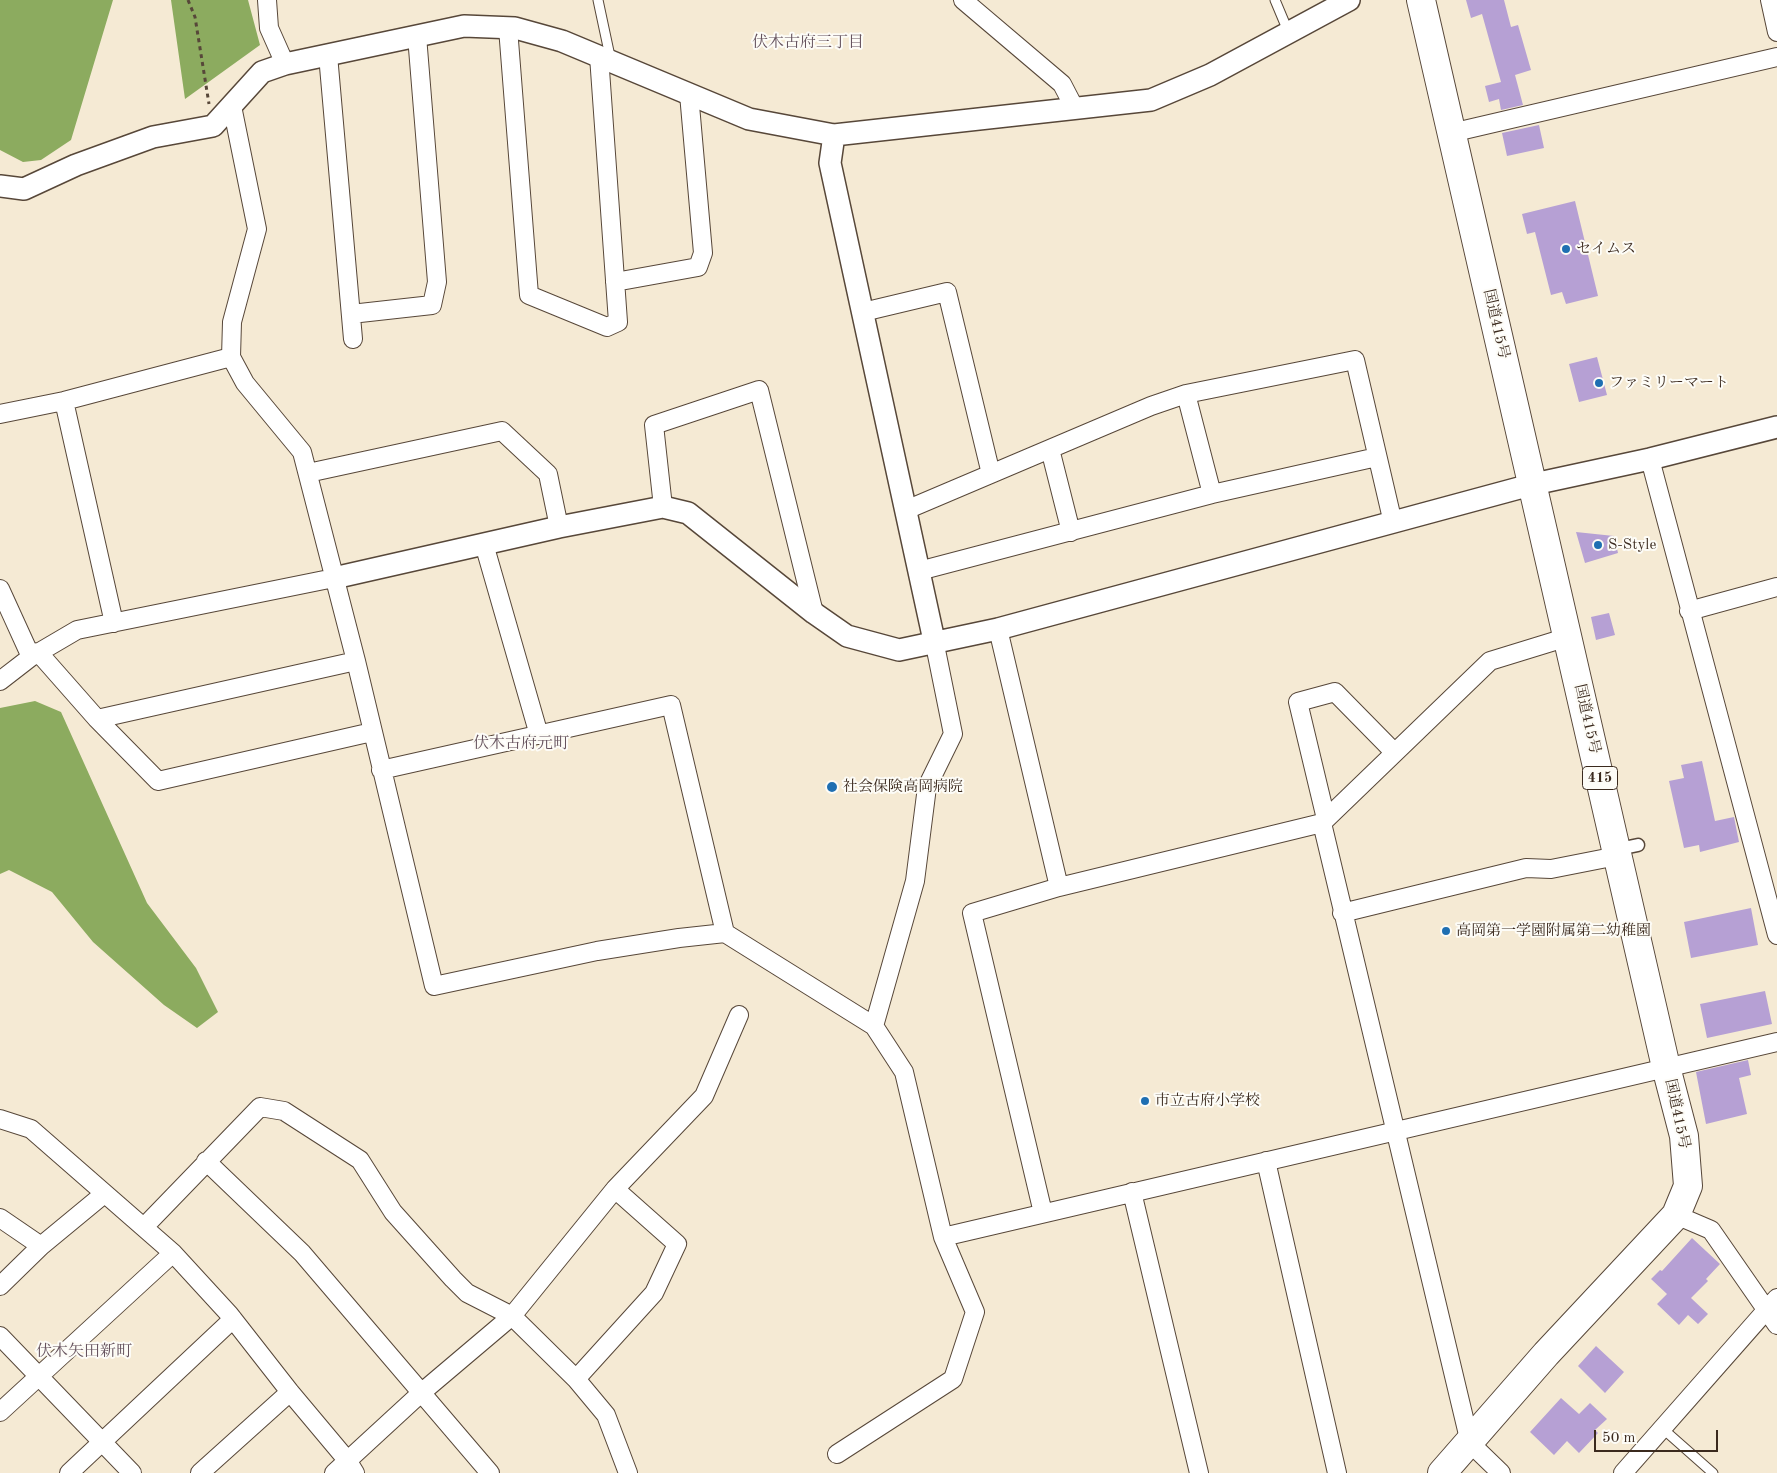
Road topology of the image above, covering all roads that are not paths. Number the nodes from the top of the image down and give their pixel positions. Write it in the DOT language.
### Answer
graph roads {
  1 [pos="267,0"];
  2 [pos="598,0"];
  3 [pos="963,0"];
  4 [pos="1275,0"];
  5 [pos="1349,0"];
  6 [pos="1421,0"];
  7 [pos="1770,0"];
  8 [pos="508,28"];
  9 [pos="1288,32"];
  10 [pos="1777,32"];
  11 [pos="417,36"];
  12 [pos="328,55"];
  13 [pos="1777,57"];
  14 [pos="605,59"];
  15 [pos="285,64"];
  16 [pos="689,94"];
  17 [pos="232,106"];
  18 [pos="1075,109"];
  19 [pos="1451,133"];
  20 [pos="834,135"];
  21 [pos="0,186"];
  22 [pos="615,282"];
  23 [pos="863,312"];
  24 [pos="351,314"];
  25 [pos="353,339"];
  26 [pos="231,357"];
  27 [pos="1186,394"];
  28 [pos="64,401"];
  29 [pos="0,414"];
  30 [pos="1777,427"];
  31 [pos="1050,449"];
  32 [pos="1378,457"];
  33 [pos="1650,459"];
  34 [pos="308,473"];
  35 [pos="991,474"];
  36 [pos="1534,484"];
  37 [pos="1212,494"];
  38 [pos="664,507"];
  39 [pos="906,510"];
  40 [pos="1392,523"];
  41 [pos="559,527"];
  42 [pos="1071,532"];
  43 [pos="484,544"];
  44 [pos="919,571"];
  45 [pos="334,578"];
  46 [pos="1777,587"];
  47 [pos="0,588"];
  48 [pos="1689,611"];
  49 [pos="814,613"];
  50 [pos="114,623"];
  51 [pos="998,630"];
  52 [pos="1568,637"];
  53 [pos="934,645"];
  54 [pos="34,654"];
  55 [pos="356,660"];
  56 [pos="0,680"];
  57 [pos="97,719"];
  58 [pos="372,732"];
  59 [pos="539,735"];
  60 [pos="1394,752"];
  61 [pos="381,770"];
  62 [pos="1324,821"];
  63 [pos="1617,851"];
  64 [pos="1059,887"];
  65 [pos="1773,908"];
  66 [pos="1342,913"];
  67 [pos="724,933"];
  68 [pos="1777,935"];
  69 [pos="739,1015"];
  70 [pos="874,1026"];
  71 [pos="1777,1042"];
  72 [pos="1666,1068"];
  73 [pos="0,1119"];
  74 [pos="1395,1131"];
  75 [pos="206,1161"];
  76 [pos="1266,1161"];
  77 [pos="615,1188"];
  78 [pos="1132,1192"];
  79 [pos="104,1194"];
  80 [pos="1043,1213"];
  81 [pos="1676,1215"];
  82 [pos="0,1218"];
  83 [pos="144,1227"];
  84 [pos="943,1237"];
  85 [pos="41,1246"];
  86 [pos="173,1253"];
  87 [pos="0,1286"];
  88 [pos="1772,1303"];
  89 [pos="512,1316"];
  90 [pos="233,1319"];
  91 [pos="1777,1325"];
  92 [pos="0,1336"];
  93 [pos="37,1377"];
  94 [pos="576,1379"];
  95 [pos="290,1392"];
  96 [pos="422,1393"];
  97 [pos="0,1412"];
  98 [pos="1662,1428"];
  99 [pos="102,1441"];
  100 [pos="1470,1443"];
  101 [pos="837,1454"];
  102 [pos="351,1467"];
  103 [pos="69,1473"];
  104 [pos="132,1473"];
  105 [pos="200,1473"];
  106 [pos="334,1473"];
  107 [pos="490,1473"];
  108 [pos="628,1473"];
  109 [pos="1198,1473"];
  110 [pos="1336,1473"];
  111 [pos="1442,1473"];
  112 [pos="1501,1473"];
  113 [pos="1623,1473"];
  114 [pos="1713,1473"];
  1 -- 15 [label="street"];
  2 -- 14 [label="lane"];
  3 -- 18 [label="street"];
  4 -- 9 [label="lane"];
  5 -- 9 [label="street"];
  6 -- 19 [label="highway, 国道415号 / 415"];
  7 -- 10 [label="street"];
  8 -- 11 [label="street"];
  8 -- 14 [label="street"];
  8 -- 22 [label="street"];
  9 -- 18 [label="street"];
  11 -- 12 [label="street"];
  11 -- 24 [label="street"];
  12 -- 15 [label="street"];
  12 -- 24 [label="street"];
  13 -- 19 [label="street"];
  14 -- 16 [label="street"];
  14 -- 22 [label="street"];
  15 -- 17 [label="street"];
  16 -- 20 [label="street"];
  16 -- 22 [label="street"];
  17 -- 21 [label="street"];
  17 -- 26 [label="street"];
  18 -- 20 [label="street"];
  19 -- 36 [label="highway, 国道415号 / 415"];
  20 -- 23 [label="street"];
  23 -- 35 [label="street"];
  23 -- 39 [label="street"];
  24 -- 25 [label="street"];
  26 -- 28 [label="street"];
  26 -- 34 [label="street"];
  27 -- 31 [label="street"];
  27 -- 32 [label="street"];
  27 -- 37 [label="street"];
  28 -- 29 [label="street"];
  28 -- 50 [label="street"];
  30 -- 33 [label="street"];
  31 -- 35 [label="street"];
  31 -- 42 [label="street"];
  32 -- 37 [label="street"];
  32 -- 40 [label="street"];
  33 -- 36 [label="street"];
  33 -- 48 [label="street"];
  34 -- 41 [label="street"];
  34 -- 45 [label="street"];
  35 -- 39 [label="street"];
  36 -- 40 [label="street"];
  36 -- 52 [label="highway, 国道415号 / 415"];
  37 -- 42 [label="street"];
  38 -- 41 [label="street"];
  38 -- 49 [label="street"];
  38 -- 49 [label="street"];
  39 -- 44 [label="street"];
  40 -- 51 [label="street"];
  41 -- 43 [label="street"];
  42 -- 44 [label="street"];
  43 -- 45 [label="street"];
  43 -- 59 [label="street"];
  44 -- 53 [label="street"];
  45 -- 50 [label="street"];
  45 -- 55 [label="street"];
  46 -- 48 [label="street"];
  47 -- 54 [label="street"];
  48 -- 65 [label="street"];
  49 -- 53 [label="street"];
  50 -- 54 [label="street"];
  51 -- 53 [label="street"];
  51 -- 64 [label="street"];
  52 -- 60 [label="street"];
  52 -- 63 [label="highway, 国道415号 / 415"];
  53 -- 70 [label="street"];
  54 -- 56 [label="street"];
  54 -- 57 [label="street"];
  55 -- 57 [label="street"];
  55 -- 58 [label="street"];
  57 -- 58 [label="street"];
  58 -- 61 [label="street"];
  59 -- 61 [label="street"];
  59 -- 67 [label="street"];
  60 -- 62 [label="street"];
  60 -- 62 [label="street"];
  61 -- 67 [label="street"];
  62 -- 64 [label="street"];
  62 -- 66 [label="street"];
  63 -- 66 [label="street"];
  63 -- 72 [label="highway, 国道415号 / 415"];
  64 -- 80 [label="street"];
  65 -- 68 [label="street"];
  66 -- 74 [label="street"];
  67 -- 70 [label="street"];
  69 -- 77 [label="street"];
  70 -- 84 [label="street"];
  71 -- 72 [label="street"];
  72 -- 74 [label="street"];
  72 -- 81 [label="highway, 国道415号 / 415"];
  73 -- 79 [label="street"];
  74 -- 76 [label="street"];
  74 -- 100 [label="street"];
  75 -- 83 [label="street"];
  75 -- 89 [label="street"];
  75 -- 96 [label="street"];
  76 -- 78 [label="street"];
  76 -- 110 [label="street"];
  77 -- 89 [label="street"];
  77 -- 94 [label="street"];
  78 -- 80 [label="street"];
  78 -- 109 [label="street"];
  79 -- 83 [label="street"];
  79 -- 85 [label="street"];
  80 -- 84 [label="street"];
  81 -- 88 [label="street"];
  81 -- 100 [label="highway, 国道415号 / 415"];
  82 -- 85 [label="street"];
  83 -- 86 [label="street"];
  84 -- 101 [label="street"];
  85 -- 87 [label="street"];
  86 -- 90 [label="street"];
  86 -- 93 [label="street"];
  88 -- 91 [label="street"];
  88 -- 98 [label="street"];
  89 -- 94 [label="street"];
  89 -- 96 [label="street"];
  90 -- 95 [label="street"];
  90 -- 99 [label="street"];
  92 -- 93 [label="street"];
  93 -- 97 [label="street"];
  93 -- 99 [label="street"];
  94 -- 108 [label="street"];
  95 -- 102 [label="street"];
  95 -- 105 [label="street"];
  96 -- 102 [label="street"];
  96 -- 107 [label="street"];
  98 -- 113 [label="street"];
  98 -- 114 [label="lane"];
  99 -- 103 [label="street"];
  99 -- 104 [label="street"];
  100 -- 111 [label="highway, 国道415号 / 415"];
  100 -- 112 [label="street"];
  102 -- 106 [label="street"];
}
